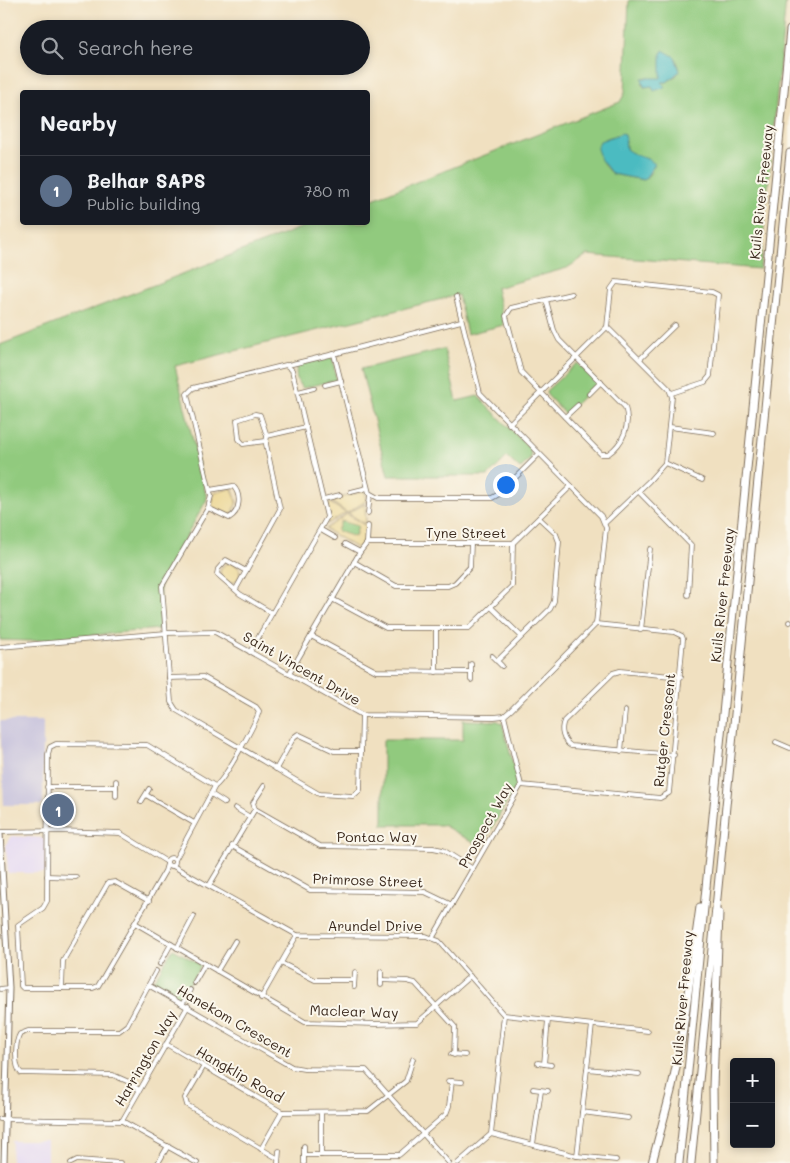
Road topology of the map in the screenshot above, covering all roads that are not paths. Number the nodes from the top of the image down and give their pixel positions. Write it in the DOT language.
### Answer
graph roads {
  1 [pos="790,30"];
  2 [pos="790,153"];
  3 [pos="570,294"];
  4 [pos="456,298"];
  5 [pos="546,300"];
  6 [pos="461,322"];
  7 [pos="675,324"];
  8 [pos="607,327"];
  9 [pos="334,354"];
  10 [pos="576,358"];
  11 [pos="640,360"];
  12 [pos="288,365"];
  13 [pos="341,381"];
  14 [pos="601,382"];
  15 [pos="325,385"];
  16 [pos="314,388"];
  17 [pos="298,392"];
  18 [pos="541,393"];
  19 [pos="672,393"];
  20 [pos="589,394"];
  21 [pos="578,405"];
  22 [pos="565,417"];
  23 [pos="509,424"];
  24 [pos="306,427"];
  25 [pos="670,427"];
  26 [pos="714,433"];
  27 [pos="266,438"];
  28 [pos="539,454"];
  29 [pos="665,463"];
  30 [pos="702,480"];
  31 [pos="571,486"];
  32 [pos="367,488"];
  33 [pos="210,490"];
  34 [pos="351,492"];
  35 [pos="639,492"];
  36 [pos="340,495"];
  37 [pos="370,495"];
  38 [pos="324,499"];
  39 [pos="208,508"];
  40 [pos="368,513"];
  41 [pos="539,518"];
  42 [pos="605,523"];
  43 [pos="368,526"];
  44 [pos="321,530"];
  45 [pos="335,538"];
  46 [pos="471,543"];
  47 [pos="513,543"];
  48 [pos="345,544"];
  49 [pos="367,544"];
  50 [pos="650,549"];
  51 [pos="360,552"];
  52 [pos="354,562"];
  53 [pos="246,571"];
  54 [pos="236,588"];
  55 [pos="688,595"];
  56 [pos="332,599"];
  57 [pos="491,607"];
  58 [pos="272,613"];
  59 [pos="596,624"];
  60 [pos="436,629"];
  61 [pos="641,630"];
  62 [pos="166,634"];
  63 [pos="311,636"];
  64 [pos="521,636"];
  65 [pos="0,647"];
  66 [pos="250,652"];
  67 [pos="492,656"];
  68 [pos="497,661"];
  69 [pos="471,664"];
  70 [pos="502,666"];
  71 [pos="436,672"];
  72 [pos="471,672"];
  73 [pos="289,674"];
  74 [pos="681,677"];
  75 [pos="169,678"];
  76 [pos="471,680"];
  77 [pos="625,711"];
  78 [pos="362,715"];
  79 [pos="504,716"];
  80 [pos="776,742"];
  81 [pos="240,748"];
  82 [pos="790,748"];
  83 [pos="621,750"];
  84 [pos="361,751"];
  85 [pos="674,755"];
  86 [pos="276,769"];
  87 [pos="116,781"];
  88 [pos="521,785"];
  89 [pos="215,786"];
  90 [pos="264,786"];
  91 [pos="47,787"];
  92 [pos="116,787"];
  93 [pos="150,789"];
  94 [pos="211,794"];
  95 [pos="146,795"];
  96 [pos="116,796"];
  97 [pos="142,802"];
  98 [pos="225,803"];
  99 [pos="234,808"];
  100 [pos="255,809"];
  101 [pos="250,817"];
  102 [pos="194,823"];
  103 [pos="47,831"];
  104 [pos="0,833"];
  105 [pos="232,846"];
  106 [pos="171,862"];
  107 [pos="473,869"];
  108 [pos="47,876"];
  109 [pos="76,877"];
  110 [pos="210,884"];
  111 [pos="705,890"];
  112 [pos="717,892"];
  113 [pos="148,900"];
  114 [pos="452,905"];
  115 [pos="194,916"];
  116 [pos="135,923"];
  117 [pos="297,935"];
  118 [pos="434,937"];
  119 [pos="235,941"];
  120 [pos="171,944"];
  121 [pos="177,948"];
  122 [pos="281,963"];
  123 [pos="160,964"];
  124 [pos="205,964"];
  125 [pos="156,971"];
  126 [pos="217,972"];
  127 [pos="355,972"];
  128 [pos="381,972"];
  129 [pos="470,976"];
  130 [pos="354,980"];
  131 [pos="194,983"];
  132 [pos="150,986"];
  133 [pos="354,987"];
  134 [pos="9,988"];
  135 [pos="62,988"];
  136 [pos="0,989"];
  137 [pos="190,990"];
  138 [pos="261,998"];
  139 [pos="183,1003"];
  140 [pos="188,1006"];
  141 [pos="437,1007"];
  142 [pos="504,1016"];
  143 [pos="548,1020"];
  144 [pos="592,1025"];
  145 [pos="648,1031"];
  146 [pos="166,1044"];
  147 [pos="464,1056"];
  148 [pos="413,1059"];
  149 [pos="538,1063"];
  150 [pos="544,1064"];
  151 [pos="551,1065"];
  152 [pos="204,1066"];
  153 [pos="587,1069"];
  154 [pos="639,1074"];
  155 [pos="462,1082"];
  156 [pos="533,1089"];
  157 [pos="139,1090"];
  158 [pos="541,1091"];
  159 [pos="548,1091"];
  160 [pos="390,1095"];
  161 [pos="282,1112"];
  162 [pos="582,1112"];
  163 [pos="321,1113"];
  164 [pos="628,1118"];
  165 [pos="3,1119"];
  166 [pos="122,1121"];
  167 [pos="424,1134"];
  168 [pos="490,1134"];
  169 [pos="533,1144"];
  170 [pos="168,1146"];
  171 [pos="304,1146"];
  172 [pos="261,1149"];
  173 [pos="279,1151"];
  174 [pos="304,1155"];
  175 [pos="321,1155"];
  176 [pos="577,1156"];
  177 [pos="277,1160"];
  178 [pos="616,1160"];
  179 [pos="4,1163"];
  180 [pos="71,1163"];
  181 [pos="120,1163"];
  182 [pos="158,1163"];
  183 [pos="197,1163"];
  184 [pos="304,1163"];
  185 [pos="449,1163"];
  186 [pos="458,1163"];
  187 [pos="652,1163"];
  188 [pos="679,1163"];
  189 [pos="690,1163"];
  190 [pos="714,1163"];
  1 -- 111 [label="highway, Kuils River Freeway"];
  2 -- 112 [label="highway, Kuils River Freeway"];
  3 -- 5 [label="street"];
  4 -- 6 [label="street"];
  5 -- 10 [label="street"];
  5 -- 18 [label="street"];
  6 -- 9 [label="street"];
  6 -- 23 [label="street"];
  7 -- 11 [label="street"];
  8 -- 10 [label="street"];
  8 -- 11 [label="street"];
  8 -- 19 [label="street"];
  9 -- 12 [label="street"];
  9 -- 13 [label="street"];
  10 -- 14 [label="street"];
  10 -- 18 [label="street"];
  11 -- 19 [label="street"];
  12 -- 17 [label="street"];
  12 -- 33 [label="street"];
  13 -- 15 [label="street"];
  13 -- 32 [label="street"];
  14 -- 20 [label="street"];
  14 -- 22 [label="street"];
  16 -- 17 [label="street"];
  17 -- 24 [label="street"];
  18 -- 22 [label="street"];
  18 -- 23 [label="street"];
  19 -- 25 [label="street"];
  21 -- 22 [label="street"];
  23 -- 28 [label="street"];
  24 -- 27 [label="street"];
  24 -- 38 [label="street"];
  25 -- 26 [label="street"];
  25 -- 29 [label="street"];
  27 -- 27 [label="street"];
  27 -- 53 [label="street"];
  28 -- 31 [label="street"];
  28 -- 37 [label="street"];
  29 -- 30 [label="street"];
  29 -- 35 [label="street"];
  31 -- 41 [label="street, Tyne Street"];
  31 -- 42 [label="street"];
  32 -- 34 [label="street"];
  32 -- 37 [label="street"];
  33 -- 39 [label="street"];
  33 -- 39 [label="street"];
  35 -- 42 [label="street"];
  35 -- 55 [label="street"];
  36 -- 38 [label="street"];
  37 -- 40 [label="street"];
  38 -- 44 [label="street"];
  39 -- 62 [label="street"];
  41 -- 47 [label="street, Tyne Street"];
  41 -- 64 [label="street"];
  42 -- 59 [label="street"];
  43 -- 49 [label="street"];
  44 -- 45 [label="street"];
  44 -- 58 [label="street"];
  46 -- 47 [label="street, Tyne Street"];
  46 -- 49 [label="street, Tyne Street"];
  46 -- 52 [label="street"];
  47 -- 57 [label="street"];
  48 -- 51 [label="street"];
  49 -- 51 [label="street"];
  50 -- 61 [label="street"];
  51 -- 52 [label="street"];
  52 -- 56 [label="street"];
  53 -- 54 [label="street"];
  53 -- 54 [label="street"];
  54 -- 58 [label="street"];
  56 -- 60 [label="street"];
  56 -- 63 [label="street"];
  57 -- 60 [label="street"];
  57 -- 64 [label="street"];
  58 -- 66 [label="street"];
  59 -- 61 [label="street, Rutger Crescent"];
  59 -- 79 [label="street"];
  60 -- 71 [label="street"];
  61 -- 74 [label="street, Rutger Crescent"];
  62 -- 65 [label="street, Saint Vincent Drive"];
  62 -- 66 [label="street, Saint Vincent Drive"];
  62 -- 75 [label="street"];
  63 -- 71 [label="street"];
  63 -- 73 [label="street"];
  64 -- 68 [label="street"];
  66 -- 73 [label="street, Saint Vincent Drive"];
  67 -- 68 [label="street"];
  68 -- 70 [label="street"];
  69 -- 72 [label="street"];
  71 -- 72 [label="street"];
  72 -- 76 [label="street"];
  73 -- 78 [label="street, Saint Vincent Drive"];
  74 -- 83 [label="street"];
  74 -- 85 [label="street, Rutger Crescent"];
  75 -- 81 [label="street"];
  75 -- 81 [label="street"];
  77 -- 83 [label="street"];
  78 -- 79 [label="street, Saint Vincent Drive"];
  78 -- 84 [label="street"];
  79 -- 88 [label="street, Prospect Way"];
  80 -- 82 [label="street"];
  81 -- 86 [label="street"];
  81 -- 89 [label="street"];
  83 -- 85 [label="street"];
  84 -- 86 [label="street"];
  84 -- 86 [label="street"];
  85 -- 88 [label="street, Rutger Crescent"];
  87 -- 92 [label="street"];
  88 -- 107 [label="street, Prospect Way"];
  89 -- 91 [label="street"];
  89 -- 94 [label="street"];
  90 -- 100 [label="street"];
  91 -- 92 [label="street"];
  91 -- 103 [label="street"];
  92 -- 96 [label="street"];
  93 -- 95 [label="street"];
  94 -- 98 [label="street"];
  94 -- 102 [label="street"];
  95 -- 97 [label="street"];
  95 -- 102 [label="street"];
  99 -- 101 [label="street"];
  100 -- 101 [label="street"];
  100 -- 107 [label="street, Pontac Way"];
  101 -- 105 [label="street"];
  102 -- 106 [label="street"];
  103 -- 104 [label="street, Arundel Drive"];
  103 -- 106 [label="street, Arundel Drive"];
  103 -- 108 [label="street"];
  104 -- 134 [label="main road"];
  105 -- 110 [label="street"];
  105 -- 114 [label="street, Primrose Street"];
  106 -- 110 [label="street, Arundel Drive"];
  106 -- 113 [label="street"];
  107 -- 114 [label="street, Prospect Way"];
  108 -- 109 [label="street"];
  108 -- 135 [label="street"];
  110 -- 117 [label="street, Arundel Drive"];
  111 -- 187 [label="highway"];
  111 -- 188 [label="highway, Kuils River Freeway"];
  112 -- 189 [label="highway, Kuils River Freeway"];
  112 -- 190 [label="highway"];
  113 -- 116 [label="street"];
  113 -- 135 [label="street"];
  114 -- 118 [label="street, Prospect Way"];
  115 -- 121 [label="street"];
  116 -- 120 [label="street, Maclear Way"];
  116 -- 135 [label="street"];
  117 -- 118 [label="street, Arundel Drive"];
  117 -- 122 [label="street"];
  118 -- 129 [label="street, Arundel Drive"];
  119 -- 126 [label="street"];
  120 -- 121 [label="street, Maclear Way"];
  120 -- 123 [label="street"];
  121 -- 124 [label="street, Maclear Way"];
  122 -- 130 [label="street"];
  122 -- 138 [label="street"];
  124 -- 126 [label="street, Maclear Way"];
  124 -- 131 [label="street"];
  125 -- 132 [label="street"];
  126 -- 138 [label="street, Maclear Way"];
  127 -- 130 [label="street"];
  128 -- 141 [label="street"];
  129 -- 141 [label="street, Maclear Way"];
  129 -- 142 [label="street, Arundel Drive"];
  130 -- 133 [label="street"];
  132 -- 139 [label="street, Hanekom Crescent"];
  132 -- 157 [label="street"];
  134 -- 136 [label="street"];
  134 -- 165 [label="main road"];
  137 -- 139 [label="street, Harrington Way"];
  138 -- 141 [label="street, Maclear Way"];
  139 -- 140 [label="street, Hanekom Crescent"];
  140 -- 146 [label="street, Harrington Way"];
  140 -- 160 [label="street, Hanekom Crescent"];
  141 -- 147 [label="street"];
  142 -- 143 [label="street"];
  142 -- 168 [label="street"];
  143 -- 144 [label="street"];
  143 -- 150 [label="street"];
  144 -- 145 [label="street"];
  144 -- 153 [label="street"];
  146 -- 152 [label="street, Hangklip Road"];
  146 -- 157 [label="street, Harrington Way"];
  148 -- 160 [label="street, Hangklip Road"];
  149 -- 150 [label="street"];
  150 -- 151 [label="street"];
  152 -- 161 [label="street, Hangklip Road"];
  152 -- 172 [label="street"];
  153 -- 154 [label="street"];
  153 -- 162 [label="street"];
  155 -- 167 [label="street"];
  156 -- 158 [label="street"];
  157 -- 166 [label="street, Harrington Way"];
  158 -- 159 [label="street"];
  158 -- 169 [label="street"];
  160 -- 163 [label="street, Hangklip Road"];
  160 -- 167 [label="street, Hanekom Crescent"];
  161 -- 163 [label="street, Hangklip Road"];
  161 -- 172 [label="street"];
  162 -- 164 [label="street"];
  162 -- 176 [label="street"];
  163 -- 175 [label="street"];
  165 -- 166 [label="street"];
  165 -- 179 [label="main road"];
  166 -- 170 [label="street"];
  167 -- 175 [label="street"];
  167 -- 185 [label="street, Hanekom Crescent"];
  168 -- 169 [label="street"];
  168 -- 186 [label="street"];
  169 -- 176 [label="street"];
  170 -- 182 [label="street"];
  170 -- 183 [label="street"];
  171 -- 174 [label="street"];
  172 -- 177 [label="street"];
  173 -- 177 [label="street"];
  174 -- 175 [label="street"];
  174 -- 184 [label="street"];
  176 -- 178 [label="street"];
  180 -- 181 [label="street"];
}
